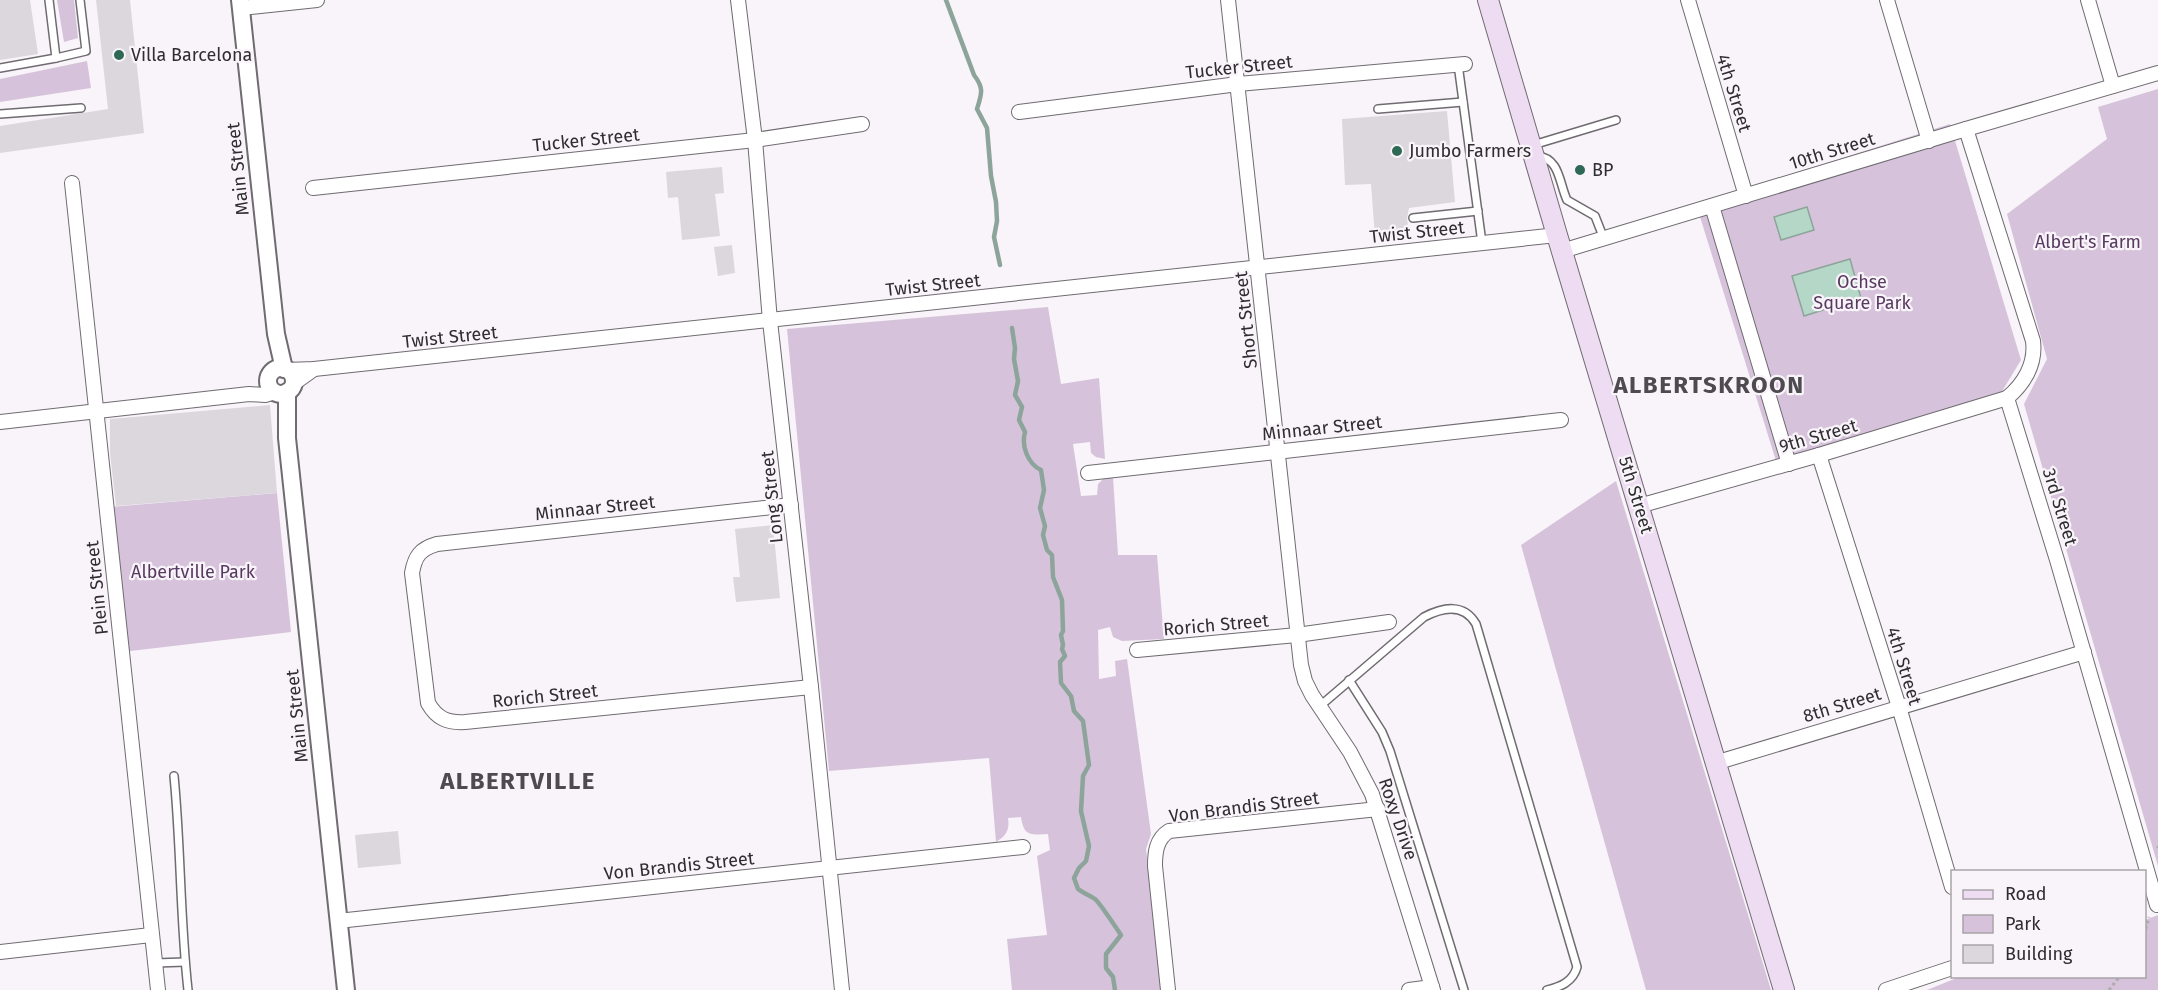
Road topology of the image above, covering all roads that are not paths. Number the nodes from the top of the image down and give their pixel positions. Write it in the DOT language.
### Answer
graph roads {
  1 [pos="49,0"];
  2 [pos="80,0"];
  3 [pos="317,0"];
  4 [pos="738,0"];
  5 [pos="1228,0"];
  6 [pos="1488,0"];
  7 [pos="1688,0"];
  8 [pos="1887,0"];
  9 [pos="2088,0"];
  10 [pos="241,4"];
  11 [pos="56,58"];
  12 [pos="1461,64"];
  13 [pos="0,68"];
  14 [pos="2158,73"];
  15 [pos="1238,84"];
  16 [pos="2114,86"];
  17 [pos="1463,102"];
  18 [pos="81,108"];
  19 [pos="1378,109"];
  20 [pos="1018,112"];
  21 [pos="0,114"];
  22 [pos="1616,120"];
  23 [pos="862,124"];
  24 [pos="1965,129"];
  25 [pos="755,140"];
  26 [pos="1929,141"];
  27 [pos="1532,150"];
  28 [pos="72,183"];
  29 [pos="313,188"];
  30 [pos="1746,196"];
  31 [pos="1712,206"];
  32 [pos="1478,211"];
  33 [pos="1413,218"];
  34 [pos="1604,239"];
  35 [pos="1482,243"];
  36 [pos="1559,244"];
  37 [pos="1258,267"];
  38 [pos="770,321"];
  39 [pos="281,382"];
  40 [pos="2007,398"];
  41 [pos="97,411"];
  42 [pos="1561,420"];
  43 [pos="0,422"];
  44 [pos="1278,451"];
  45 [pos="1820,455"];
  46 [pos="1789,464"];
  47 [pos="1088,473"];
  48 [pos="791,505"];
  49 [pos="1639,506"];
  50 [pos="414,565"];
  51 [pos="1389,622"];
  52 [pos="1298,635"];
  53 [pos="1137,650"];
  54 [pos="2084,652"];
  55 [pos="1349,680"];
  56 [pos="811,687"];
  57 [pos="1320,706"];
  58 [pos="1899,707"];
  59 [pos="1715,763"];
  60 [pos="174,776"];
  61 [pos="1378,809"];
  62 [pos="1023,847"];
  63 [pos="831,868"];
  64 [pos="2143,870"];
  65 [pos="1951,880"];
  66 [pos="2146,880"];
  67 [pos="2153,906"];
  68 [pos="338,921"];
  69 [pos="151,935"];
  70 [pos="0,952"];
  71 [pos="185,962"];
  72 [pos="155,963"];
  73 [pos="1951,969"];
  74 [pos="1432,989"];
  75 [pos="158,990"];
  76 [pos="188,990"];
  77 [pos="346,990"];
  78 [pos="842,990"];
  79 [pos="1168,990"];
  80 [pos="1409,990"];
  81 [pos="1464,990"];
  82 [pos="1547,990"];
  83 [pos="1784,990"];
  84 [pos="1886,990"];
  1 -- 11 [label="lane"];
  2 -- 11 [label="lane"];
  3 -- 10 [label="street"];
  4 -- 25 [label="street, Long Street"];
  5 -- 15 [label="street, Short Street"];
  6 -- 27 [label="main road, 5th Street"];
  7 -- 30 [label="street, 4th Street"];
  8 -- 26 [label="street"];
  9 -- 16 [label="street"];
  10 -- 39 [label="street, Main Street"];
  11 -- 13 [label="lane"];
  12 -- 15 [label="street, Tucker Street"];
  12 -- 17 [label="lane"];
  14 -- 16 [label="street, 10th Street"];
  15 -- 20 [label="street, Tucker Street"];
  15 -- 37 [label="street, Short Street"];
  16 -- 24 [label="street, 10th Street"];
  17 -- 19 [label="lane"];
  17 -- 32 [label="lane"];
  18 -- 21 [label="lane"];
  22 -- 27 [label="lane"];
  23 -- 25 [label="street, Tucker Street"];
  24 -- 26 [label="street, 10th Street"];
  24 -- 40 [label="street"];
  25 -- 29 [label="street, Tucker Street"];
  25 -- 38 [label="street, Long Street"];
  26 -- 30 [label="street, 10th Street"];
  27 -- 34 [label="lane"];
  27 -- 36 [label="main road, 5th Street"];
  28 -- 41 [label="street, Plein Street"];
  30 -- 31 [label="street, 10th Street"];
  31 -- 34 [label="street, 10th Street"];
  31 -- 46 [label="street"];
  32 -- 33 [label="lane"];
  32 -- 35 [label="lane"];
  34 -- 36 [label="street, 10th Street"];
  35 -- 36 [label="street, Twist Street"];
  35 -- 37 [label="street, Twist Street"];
  36 -- 49 [label="main road, 5th Street"];
  37 -- 38 [label="street, Twist Street"];
  37 -- 44 [label="street, Short Street"];
  38 -- 39 [label="street, Twist Street"];
  38 -- 48 [label="street, Long Street"];
  39 -- 41 [label="street, Twist Street"];
  39 -- 68 [label="street, Main Street"];
  40 -- 45 [label="street, 9th Street"];
  40 -- 54 [label="street, 3rd Street"];
  41 -- 43 [label="street, Twist Street"];
  41 -- 69 [label="street, Plein Street"];
  42 -- 44 [label="street, Minnaar Street"];
  44 -- 47 [label="street, Minnaar Street"];
  44 -- 52 [label="street, Short Street"];
  45 -- 46 [label="street, 9th Street"];
  45 -- 58 [label="street, 4th Street"];
  46 -- 49 [label="street, 9th Street"];
  48 -- 50 [label="street, Minnaar Street"];
  48 -- 56 [label="street, Long Street"];
  49 -- 59 [label="main road, 5th Street"];
  50 -- 56 [label="street, Rorich Street"];
  51 -- 52 [label="street, Rorich Street"];
  52 -- 53 [label="street, Rorich Street"];
  52 -- 57 [label="street, Roxy Drive"];
  54 -- 58 [label="street, 8th Street"];
  54 -- 64 [label="street, 3rd Street"];
  55 -- 57 [label="lane"];
  55 -- 81 [label="lane"];
  55 -- 82 [label="lane"];
  56 -- 63 [label="street, Long Street"];
  57 -- 61 [label="street, Roxy Drive"];
  58 -- 59 [label="street, 8th Street"];
  58 -- 65 [label="street, 4th Street"];
  59 -- 83 [label="main road, 5th Street"];
  60 -- 71 [label="lane"];
  61 -- 74 [label="street, Roxy Drive"];
  61 -- 79 [label="street, Von Brandis Street"];
  62 -- 63 [label="street, Von Brandis Street"];
  63 -- 68 [label="street, Von Brandis Street"];
  63 -- 78 [label="street, Long Street"];
  66 -- 67 [label="street, 3rd Street"];
  68 -- 77 [label="street, Main Street"];
  69 -- 70 [label="street"];
  69 -- 72 [label="street, Plein Street"];
  71 -- 72 [label="lane"];
  71 -- 76 [label="lane"];
  72 -- 75 [label="street, Plein Street"];
  73 -- 84 [label="street"];
  74 -- 80 [label="street"];
}
